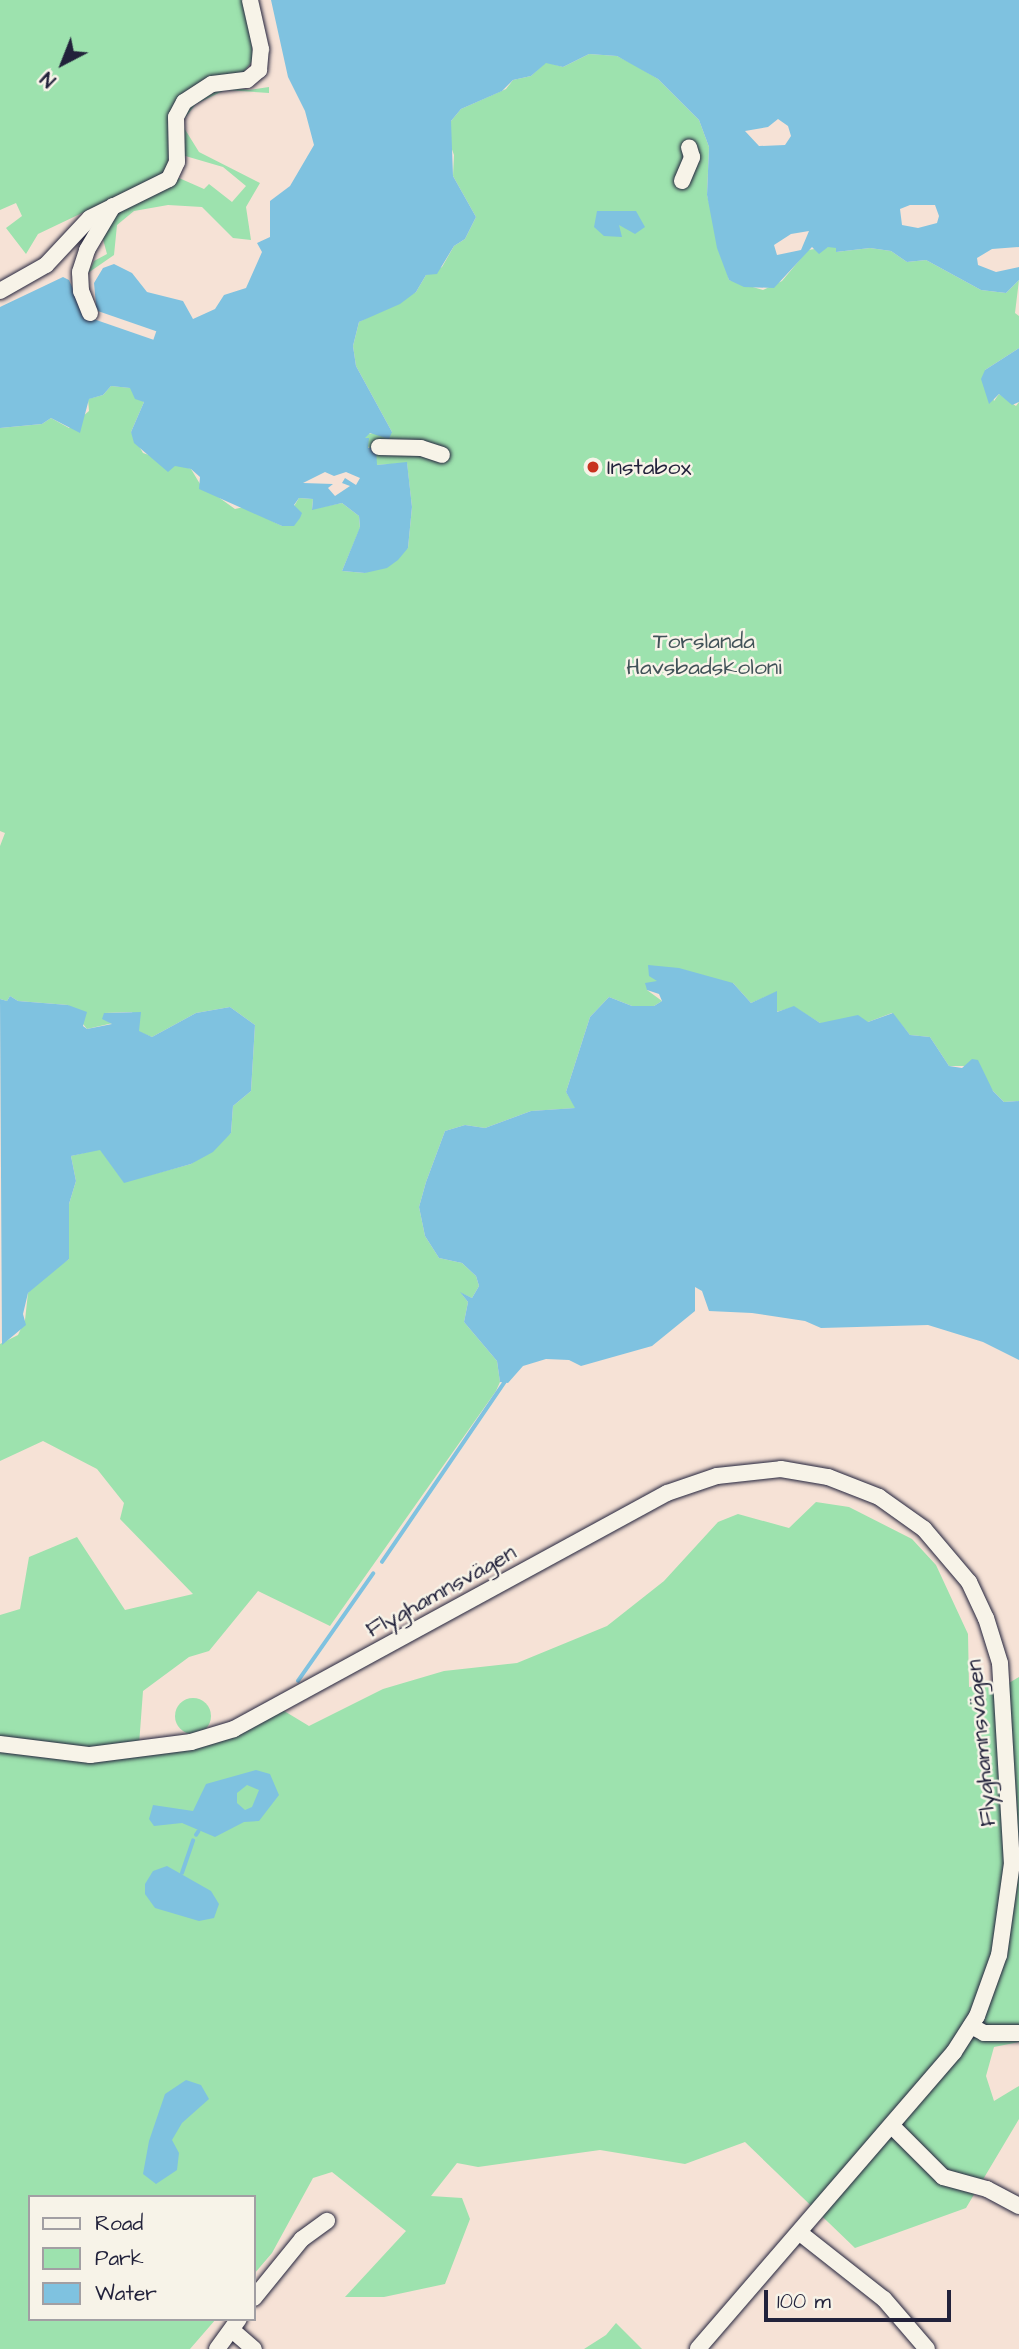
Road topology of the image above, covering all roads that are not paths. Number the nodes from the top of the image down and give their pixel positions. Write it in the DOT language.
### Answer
graph roads {
  1 [pos="250,0"];
  2 [pos="690,147"];
  3 [pos="682,181"];
  4 [pos="114,205"];
  5 [pos="0,291"];
  6 [pos="90,313"];
  7 [pos="379,447"];
  8 [pos="442,454"];
  9 [pos="0,1744"];
  10 [pos="971,2026"];
  11 [pos="1019,2033"];
  12 [pos="892,2126"];
  13 [pos="1019,2206"];
  14 [pos="327,2221"];
  15 [pos="800,2233"];
  16 [pos="256,2296"];
  17 [pos="235,2325"];
  18 [pos="217,2349"];
  19 [pos="254,2349"];
  20 [pos="698,2349"];
  21 [pos="927,2349"];
  1 -- 4 [label="street"];
  2 -- 3 [label="street"];
  4 -- 5 [label="street"];
  4 -- 6 [label="street"];
  7 -- 8 [label="street"];
  9 -- 10 [label="street, Flyghamnsvägen"];
  10 -- 11 [label="street"];
  10 -- 12 [label="street, Flyghamnsvägen"];
  12 -- 13 [label="street"];
  12 -- 15 [label="street, Flyghamnsvägen"];
  14 -- 16 [label="street"];
  15 -- 20 [label="street, Flyghamnsvägen"];
  15 -- 21 [label="street"];
  17 -- 18 [label="street"];
  17 -- 19 [label="street"];
}
